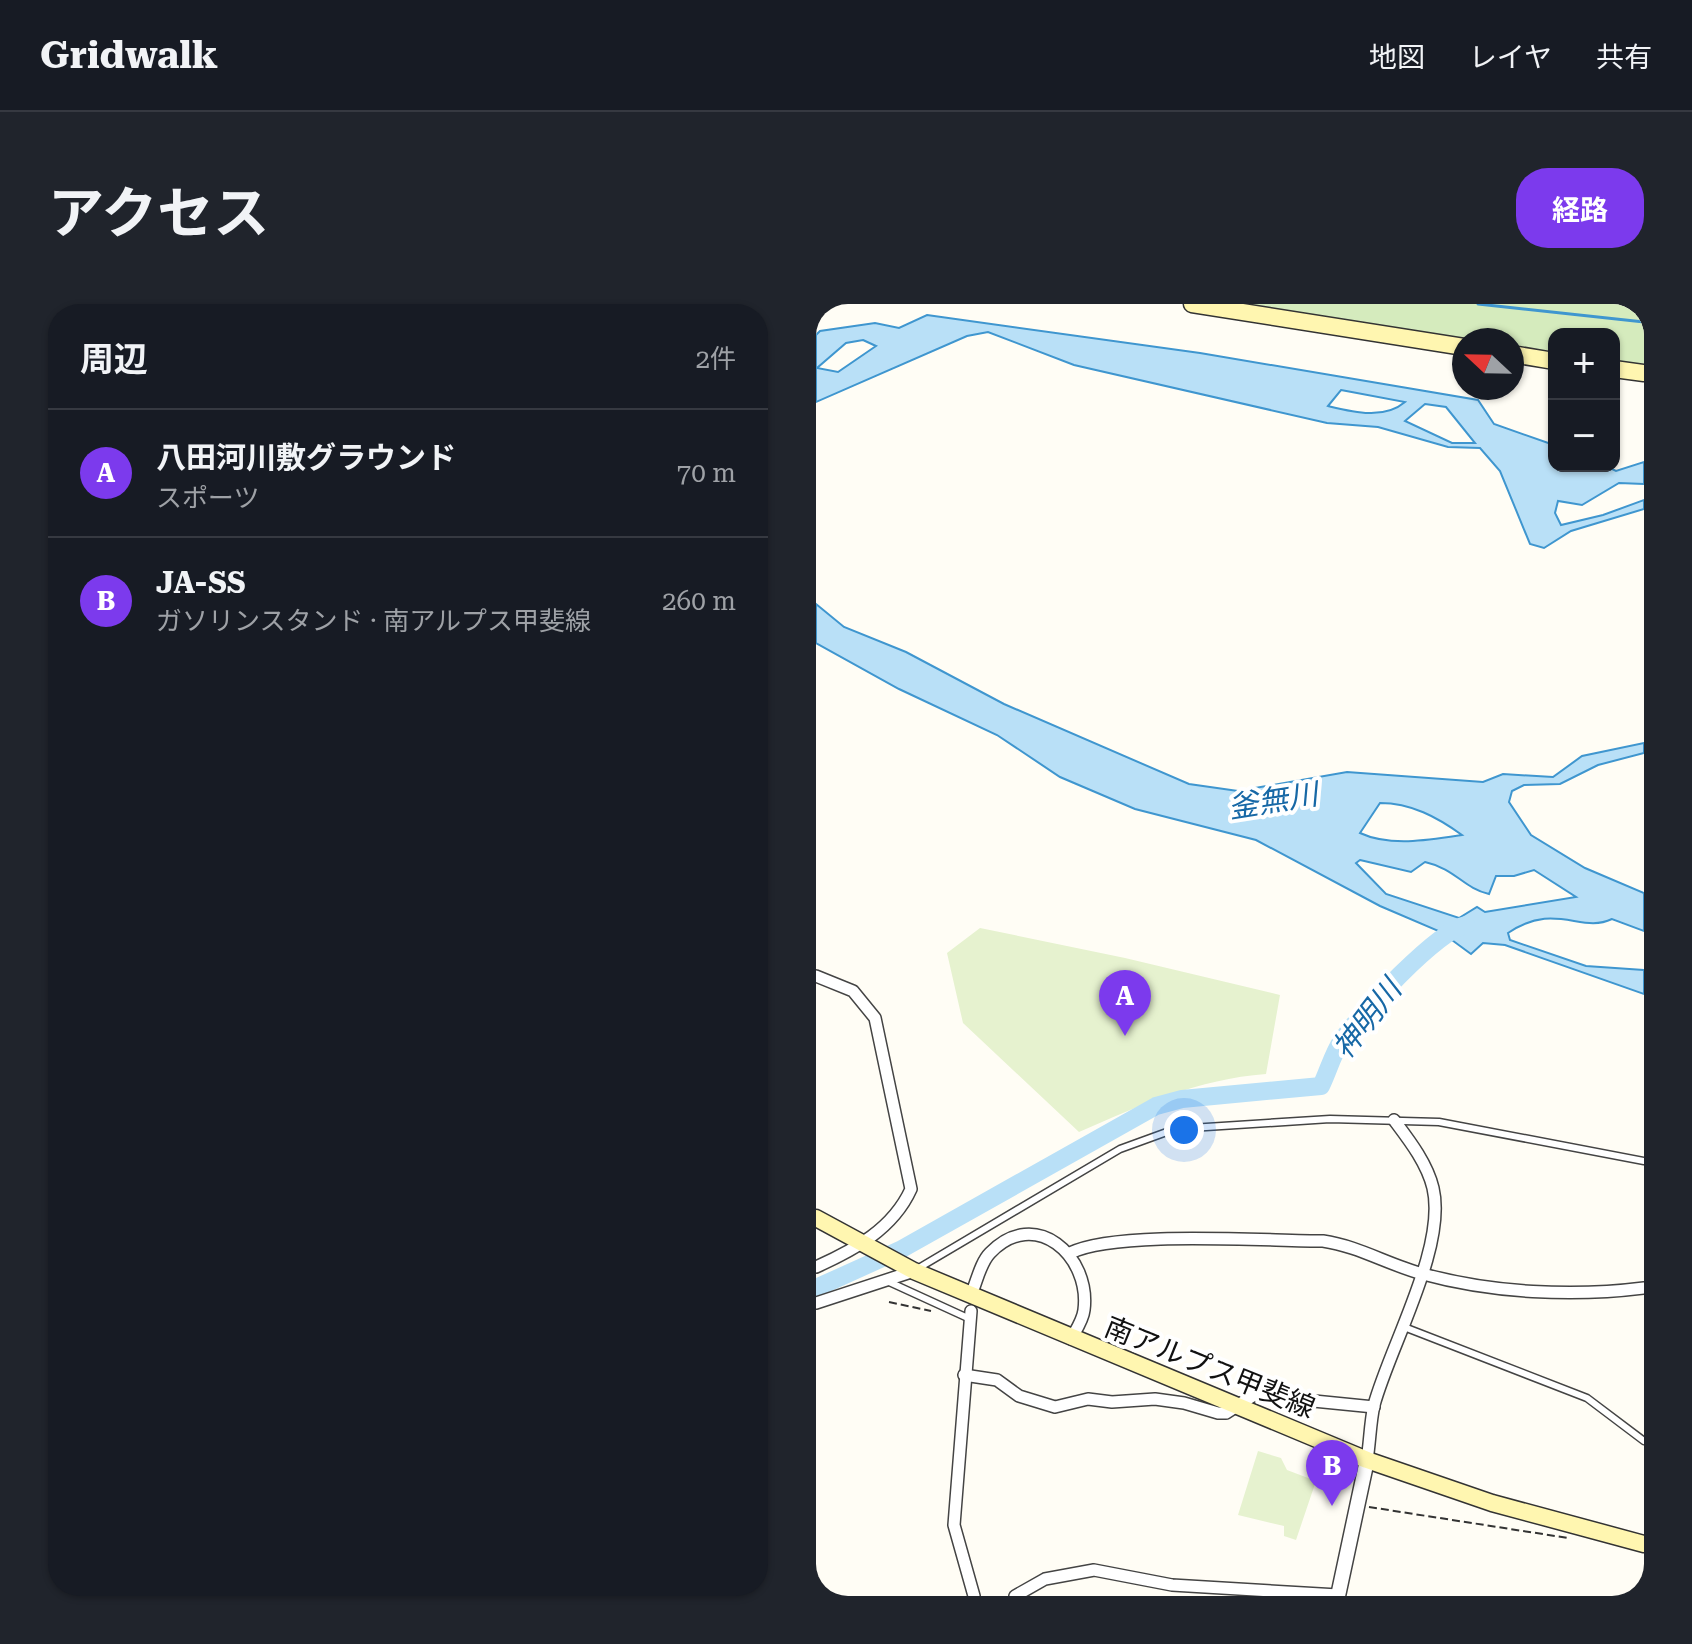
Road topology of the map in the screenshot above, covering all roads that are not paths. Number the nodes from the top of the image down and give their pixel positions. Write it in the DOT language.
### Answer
graph roads {
  1 [pos="1192,304"];
  2 [pos="1452,345"];
  3 [pos="1524,356"];
  4 [pos="1548,360"];
  5 [pos="1620,370"];
  6 [pos="1644,373"];
  7 [pos="816,976"];
  8 [pos="1394,1120"];
  9 [pos="1644,1161"];
  10 [pos="816,1218"];
  11 [pos="865,1247"];
  12 [pos="1070,1253"];
  13 [pos="816,1267"];
  14 [pos="908,1268"];
  15 [pos="1421,1274"];
  16 [pos="887,1281"];
  17 [pos="974,1287"];
  18 [pos="1644,1288"];
  19 [pos="816,1303"];
  20 [pos="970,1315"];
  21 [pos="1402,1327"];
  22 [pos="1071,1339"];
  23 [pos="964,1375"];
  24 [pos="1238,1405"];
  25 [pos="1374,1407"];
  26 [pos="1644,1441"];
  27 [pos="1367,1460"];
  28 [pos="1644,1544"];
  29 [pos="974,1596"];
  30 [pos="1015,1596"];
  31 [pos="1338,1596"];
  1 -- 2 [label="main road"];
  3 -- 4 [label="main road"];
  5 -- 6 [label="main road"];
  7 -- 11 [label="street"];
  8 -- 9 [label="lane"];
  8 -- 14 [label="lane"];
  8 -- 15 [label="street"];
  10 -- 11 [label="main road, 南アルプス甲斐線"];
  11 -- 13 [label="street"];
  11 -- 14 [label="main road, 南アルプス甲斐線"];
  12 -- 15 [label="street"];
  12 -- 17 [label="street"];
  12 -- 22 [label="street"];
  14 -- 16 [label="street"];
  14 -- 22 [label="main road, 南アルプス甲斐線"];
  15 -- 18 [label="street"];
  15 -- 21 [label="street"];
  16 -- 19 [label="street"];
  16 -- 20 [label="lane"];
  20 -- 23 [label="street"];
  21 -- 25 [label="street"];
  21 -- 26 [label="lane"];
  22 -- 24 [label="main road, 南アルプス甲斐線"];
  23 -- 24 [label="street"];
  23 -- 29 [label="street"];
  24 -- 25 [label="street"];
  24 -- 27 [label="main road, 南アルプス甲斐線"];
  25 -- 27 [label="street"];
  27 -- 28 [label="main road, 南アルプス甲斐線"];
  27 -- 31 [label="street"];
  30 -- 31 [label="street"];
}
